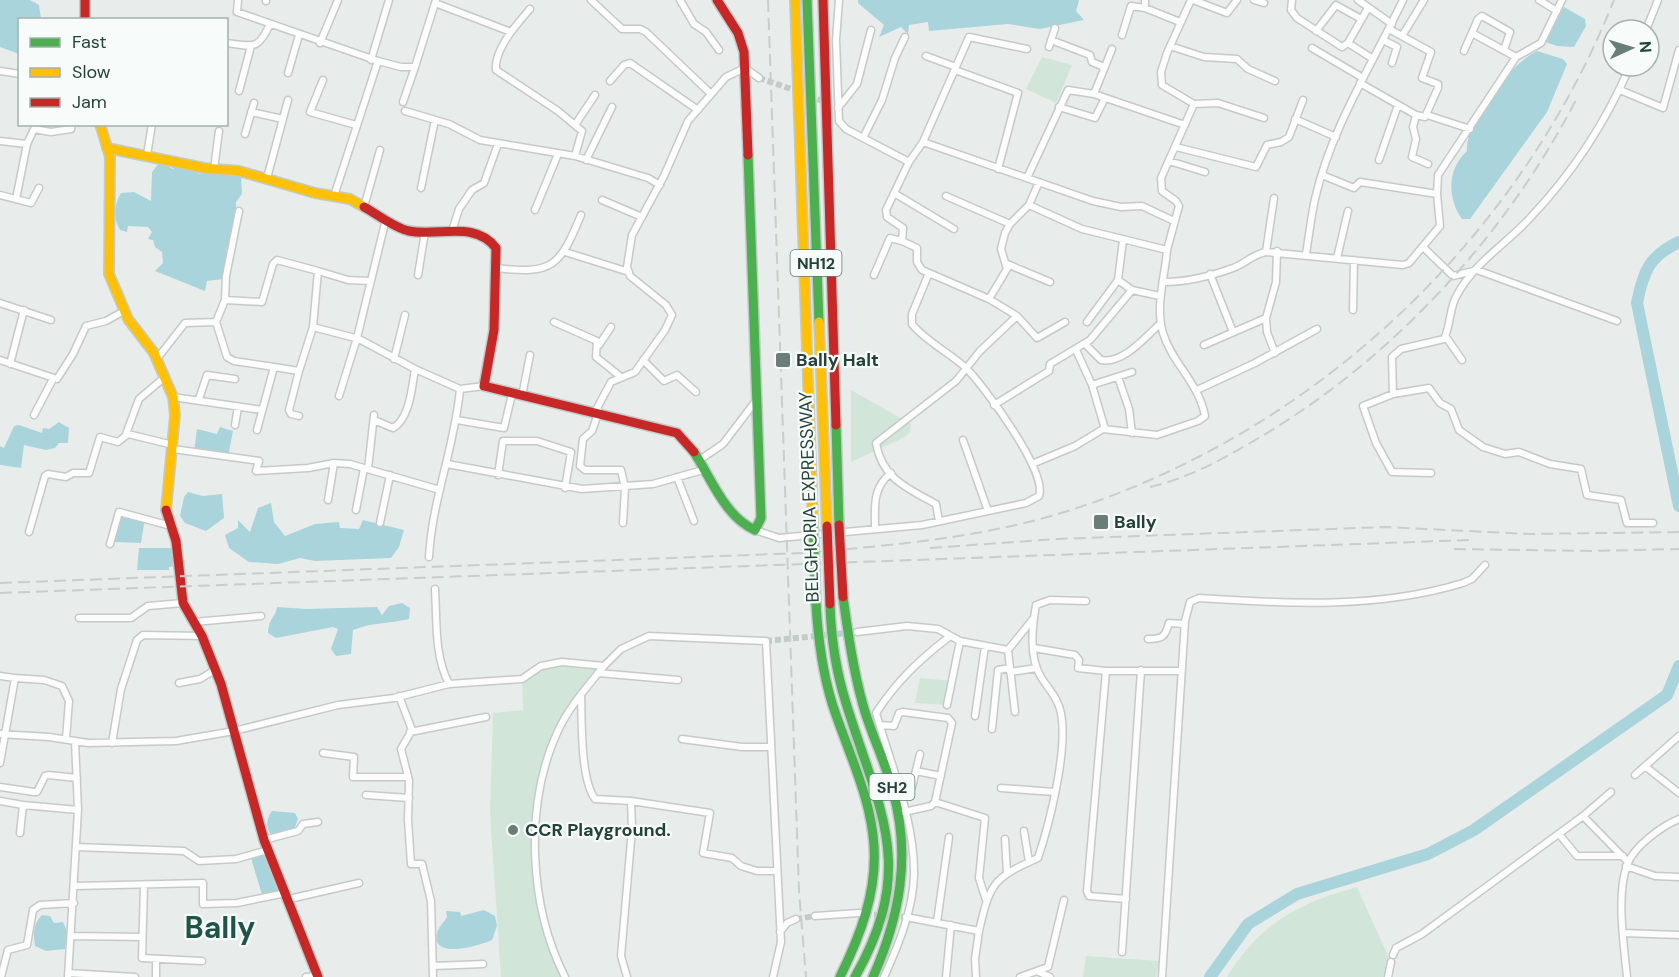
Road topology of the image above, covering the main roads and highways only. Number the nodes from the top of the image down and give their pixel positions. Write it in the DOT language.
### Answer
graph roads {
  1 [pos="85,0"];
  2 [pos="717,0"];
  3 [pos="795,0"];
  4 [pos="807,0"];
  5 [pos="823,0"];
  6 [pos="85,18"];
  7 [pos="101,126"];
  8 [pos="107,148"];
  9 [pos="317,977"];
  10 [pos="840,977"];
  11 [pos="855,977"];
  12 [pos="873,977"];
  1 -- 6 [label="main road"];
  2 -- 8 [label="main road"];
  3 -- 10 [label="main road, BELGHORIA EXPRESSWAY / NH12, bridge"];
  4 -- 11 [label="main road, BELGHORIA EXPRESSWAY / NH12, bridge"];
  5 -- 12 [label="main road, SH2, bridge"];
  7 -- 8 [label="main road"];
  8 -- 9 [label="main road"];
}
